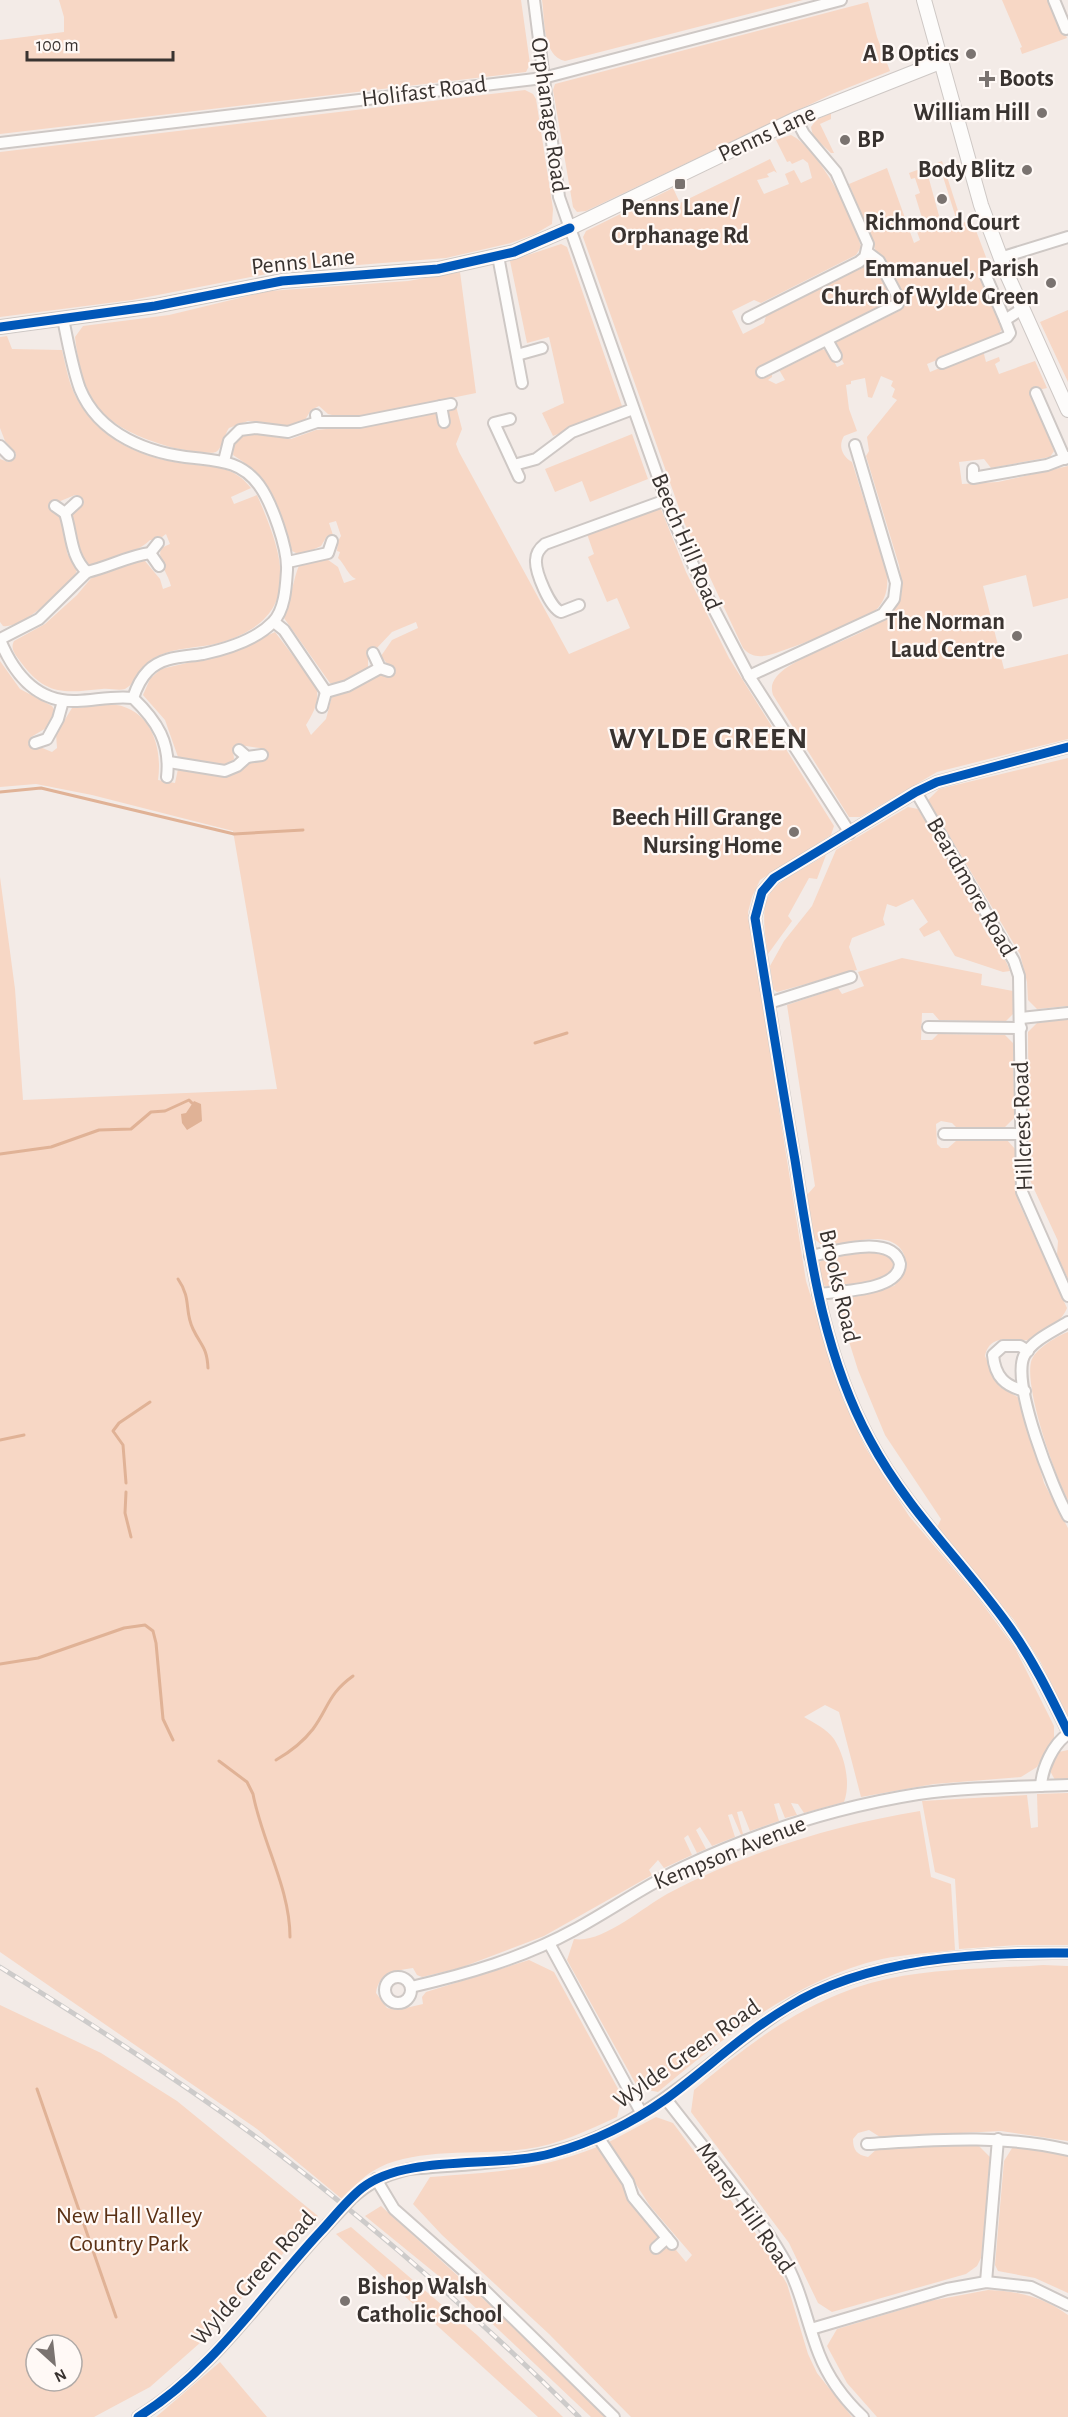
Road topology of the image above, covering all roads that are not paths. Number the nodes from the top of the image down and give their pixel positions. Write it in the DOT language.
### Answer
graph roads {
  1 [pos="534,0"];
  2 [pos="841,0"];
  3 [pos="924,0"];
  4 [pos="1054,0"];
  5 [pos="1066,29"];
  6 [pos="940,62"];
  7 [pos="543,78"];
  8 [pos="796,119"];
  9 [pos="0,143"];
  10 [pos="570,228"];
  11 [pos="1068,237"];
  12 [pos="867,252"];
  13 [pos="498,256"];
  14 [pos="1000,258"];
  15 [pos="1006,272"];
  16 [pos="1022,309"];
  17 [pos="748,318"];
  18 [pos="63,319"];
  19 [pos="1005,320"];
  20 [pos="0,327"];
  21 [pos="827,340"];
  22 [pos="542,348"];
  23 [pos="517,355"];
  24 [pos="836,356"];
  25 [pos="942,363"];
  26 [pos="762,372"];
  27 [pos="522,383"];
  28 [pos="1036,393"];
  29 [pos="633,409"];
  30 [pos="1068,410"];
  31 [pos="510,419"];
  32 [pos="444,422"];
  33 [pos="855,445"];
  34 [pos="1066,458"];
  35 [pos="225,461"];
  36 [pos="514,465"];
  37 [pos="972,469"];
  38 [pos="519,477"];
  39 [pos="666,500"];
  40 [pos="77,502"];
  41 [pos="55,506"];
  42 [pos="65,513"];
  43 [pos="332,541"];
  44 [pos="158,543"];
  45 [pos="150,553"];
  46 [pos="288,562"];
  47 [pos="159,566"];
  48 [pos="87,572"];
  49 [pos="579,605"];
  50 [pos="274,622"];
  51 [pos="0,639"];
  52 [pos="373,653"];
  53 [pos="749,675"];
  54 [pos="326,692"];
  55 [pos="133,698"];
  56 [pos="63,701"];
  57 [pos="322,707"];
  58 [pos="35,743"];
  59 [pos="1068,747"];
  60 [pos="262,755"];
  61 [pos="169,762"];
  62 [pos="167,777"];
  63 [pos="916,792"];
  64 [pos="850,833"];
  65 [pos="851,977"];
  66 [pos="1020,983"];
  67 [pos="769,1002"];
  68 [pos="1068,1013"];
  69 [pos="1021,1023"];
  70 [pos="928,1027"];
  71 [pos="944,1134"];
  72 [pos="1020,1134"];
  73 [pos="810,1256"];
  74 [pos="818,1294"];
  75 [pos="1068,1296"];
  76 [pos="1068,1322"];
  77 [pos="1028,1351"];
  78 [pos="1025,1391"];
  79 [pos="1068,1516"];
  80 [pos="1068,1733"];
  81 [pos="1068,1785"];
  82 [pos="1041,1786"];
  83 [pos="549,1942"];
  84 [pos="1068,1953"];
  85 [pos="411,1987"];
  86 [pos="666,2099"];
  87 [pos="642,2114"];
  88 [pos="598,2137"];
  89 [pos="998,2139"];
  90 [pos="867,2144"];
  91 [pos="1068,2150"];
  92 [pos="376,2179"];
  93 [pos="656,2248"];
  94 [pos="986,2282"];
  95 [pos="1068,2305"];
  96 [pos="811,2329"];
  97 [pos="138,2417"];
  98 [pos="614,2417"];
  99 [pos="863,2417"];
  1 -- 7 [label="street, Orphanage Road"];
  2 -- 7 [label="street, Holifast Road"];
  3 -- 6 [label="main road"];
  4 -- 5 [label="street"];
  6 -- 8 [label="main road, Penns Lane"];
  6 -- 14 [label="main road"];
  7 -- 9 [label="street, Holifast Road"];
  7 -- 10 [label="street, Orphanage Road"];
  8 -- 10 [label="main road, Penns Lane"];
  8 -- 12 [label="street"];
  10 -- 13 [label="main road, Penns Lane"];
  10 -- 29 [label="street, Beech Hill Road"];
  11 -- 14 [label="street"];
  12 -- 17 [label="street"];
  12 -- 21 [label="street"];
  13 -- 18 [label="main road, Penns Lane"];
  13 -- 23 [label="street"];
  14 -- 15 [label="main road"];
  15 -- 16 [label="main road"];
  15 -- 19 [label="street"];
  16 -- 19 [label="street"];
  16 -- 30 [label="main road"];
  18 -- 20 [label="main road, Penns Lane"];
  18 -- 35 [label="street"];
  19 -- 25 [label="street"];
  21 -- 24 [label="street"];
  21 -- 26 [label="street"];
  22 -- 23 [label="street"];
  23 -- 27 [label="street"];
  28 -- 34 [label="street"];
  29 -- 36 [label="street"];
  29 -- 39 [label="street, Beech Hill Road"];
  31 -- 36 [label="street"];
  32 -- 35 [label="street"];
  33 -- 53 [label="street"];
  34 -- 37 [label="street"];
  35 -- 46 [label="street"];
  36 -- 38 [label="street"];
  39 -- 49 [label="street"];
  39 -- 53 [label="street, Beech Hill Road"];
  40 -- 42 [label="street"];
  41 -- 42 [label="street"];
  42 -- 48 [label="street"];
  43 -- 46 [label="street"];
  44 -- 45 [label="street"];
  45 -- 47 [label="street"];
  45 -- 48 [label="street"];
  46 -- 50 [label="street"];
  48 -- 51 [label="street"];
  50 -- 54 [label="street"];
  50 -- 55 [label="street"];
  51 -- 56 [label="street"];
  52 -- 54 [label="street"];
  53 -- 64 [label="street, Beech Hill Road"];
  54 -- 57 [label="street"];
  55 -- 56 [label="street"];
  55 -- 61 [label="street"];
  56 -- 58 [label="street"];
  59 -- 63 [label="street, Brooks Road"];
  60 -- 61 [label="street"];
  61 -- 62 [label="street"];
  63 -- 64 [label="street, Brooks Road"];
  63 -- 66 [label="street, Beardmore Road"];
  64 -- 67 [label="street, Brooks Road"];
  65 -- 67 [label="street"];
  66 -- 69 [label="street, Hillcrest Road"];
  67 -- 73 [label="street, Brooks Road"];
  68 -- 69 [label="street"];
  69 -- 70 [label="street"];
  69 -- 72 [label="street, Hillcrest Road"];
  71 -- 72 [label="street"];
  72 -- 75 [label="street, Hillcrest Road"];
  73 -- 74 [label="street, Brooks Road"];
  73 -- 74 [label="street, Brooks Road"];
  74 -- 80 [label="street, Brooks Road"];
  76 -- 77 [label="street"];
  77 -- 78 [label="street"];
  77 -- 78 [label="street"];
  78 -- 79 [label="street"];
  80 -- 82 [label="street, Brooks Road"];
  81 -- 82 [label="street, Kempson Avenue"];
  82 -- 83 [label="street, Kempson Avenue"];
  83 -- 85 [label="street, Kempson Avenue"];
  83 -- 87 [label="street"];
  84 -- 86 [label="street, Wylde Green Road"];
  86 -- 87 [label="street, Wylde Green Road"];
  86 -- 96 [label="street, Maney Hill Road"];
  87 -- 88 [label="street, Wylde Green Road"];
  88 -- 92 [label="street, Wylde Green Road"];
  88 -- 93 [label="street"];
  89 -- 90 [label="street"];
  89 -- 91 [label="street"];
  89 -- 94 [label="street"];
  92 -- 97 [label="street, Wylde Green Road, bridge"];
  92 -- 98 [label="street"];
  94 -- 95 [label="street"];
  94 -- 96 [label="street"];
  96 -- 99 [label="street, Maney Hill Road"];
}
